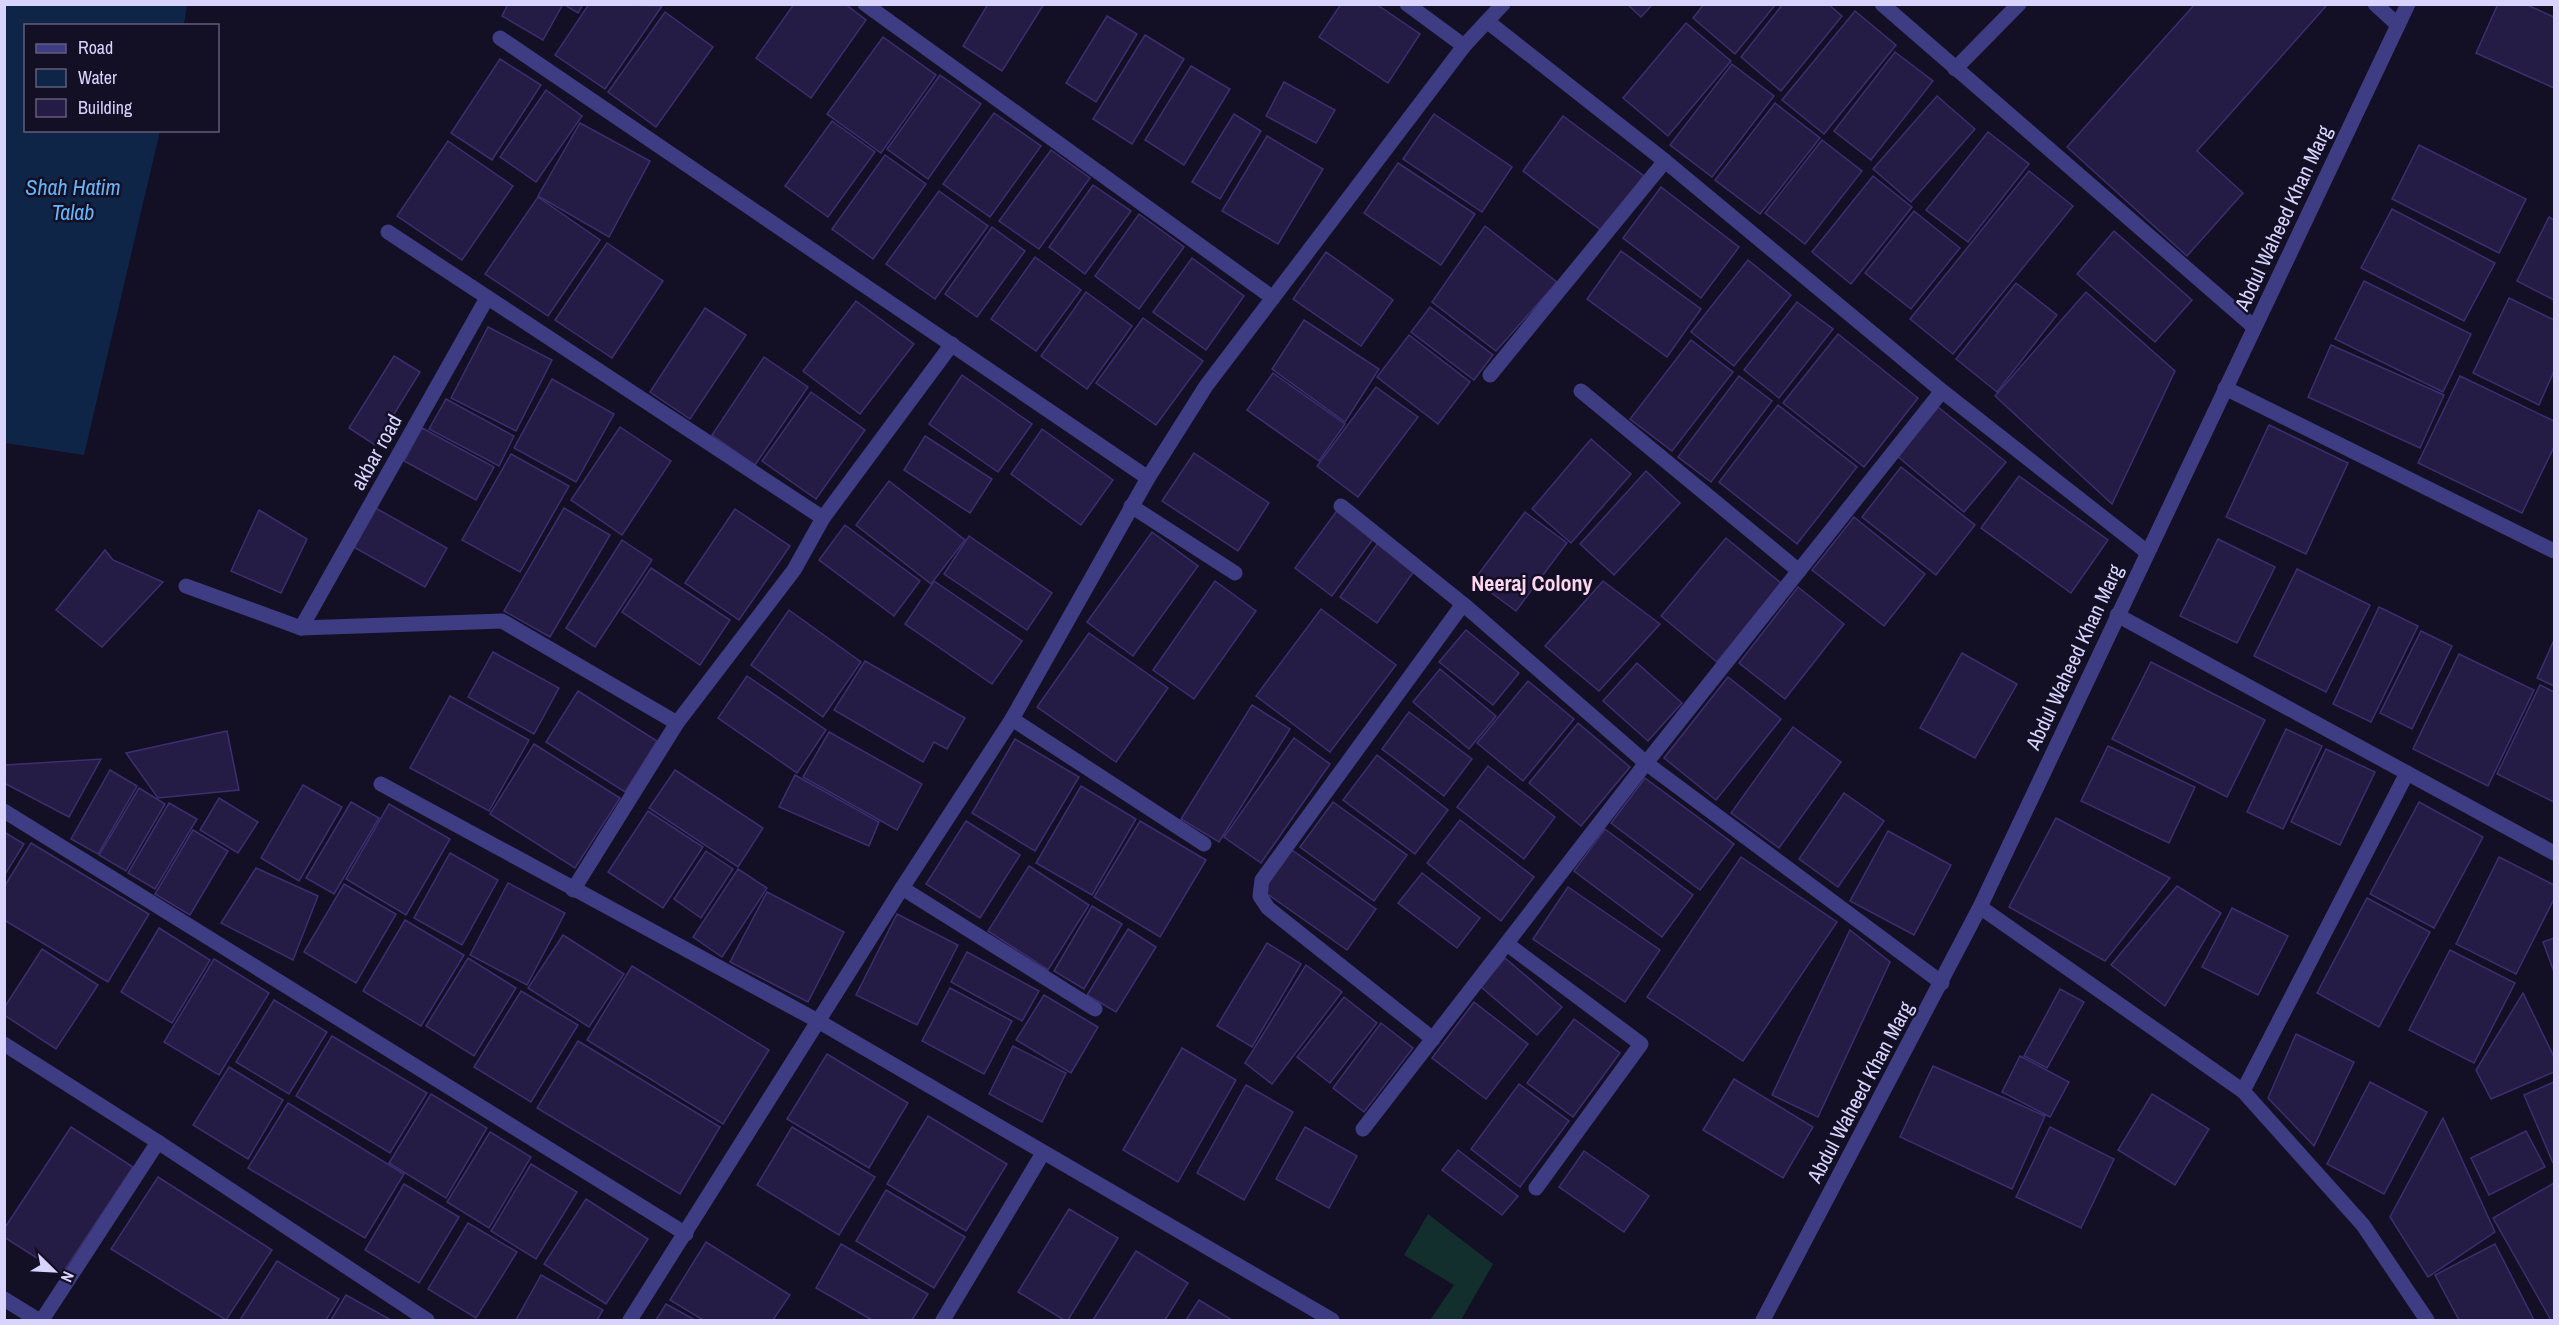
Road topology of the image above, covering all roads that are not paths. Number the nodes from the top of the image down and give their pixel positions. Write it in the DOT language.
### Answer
graph roads {
  1 [pos="865,4"];
  2 [pos="1407,4"];
  3 [pos="1503,4"];
  4 [pos="1882,4"];
  5 [pos="2019,4"];
  6 [pos="2375,4"];
  7 [pos="2408,4"];
  8 [pos="1488,22"];
  9 [pos="2398,25"];
  10 [pos="500,38"];
  11 [pos="1464,46"];
  12 [pos="1955,69"];
  13 [pos="1665,161"];
  14 [pos="388,232"];
  15 [pos="487,298"];
  16 [pos="1273,298"];
  17 [pos="2254,327"];
  18 [pos="952,344"];
  19 [pos="1490,375"];
  20 [pos="2225,388"];
  21 [pos="1581,391"];
  22 [pos="1942,391"];
  23 [pos="1148,478"];
  24 [pos="1131,506"];
  25 [pos="1341,506"];
  26 [pos="823,518"];
  27 [pos="2553,546"];
  28 [pos="2147,552"];
  29 [pos="1799,571"];
  30 [pos="1235,573"];
  31 [pos="186,586"];
  32 [pos="1463,604"];
  33 [pos="2117,615"];
  34 [pos="301,628"];
  35 [pos="1012,719"];
  36 [pos="677,723"];
  37 [pos="1646,763"];
  38 [pos="2407,773"];
  39 [pos="381,784"];
  40 [pos="4,811"];
  41 [pos="1204,844"];
  42 [pos="2554,853"];
  43 [pos="902,888"];
  44 [pos="573,890"];
  45 [pos="1980,907"];
  46 [pos="1507,944"];
  47 [pos="1942,983"];
  48 [pos="1095,1008"];
  49 [pos="818,1021"];
  50 [pos="1433,1039"];
  51 [pos="4,1044"];
  52 [pos="2242,1091"];
  53 [pos="1363,1129"];
  54 [pos="158,1142"];
  55 [pos="1043,1153"];
  56 [pos="1536,1188"];
  57 [pos="686,1233"];
  58 [pos="4,1299"];
  59 [pos="40,1320"];
  60 [pos="427,1320"];
  61 [pos="630,1320"];
  62 [pos="943,1320"];
  63 [pos="1332,1320"];
  64 [pos="1763,1320"];
  65 [pos="2427,1320"];
  1 -- 16 [label="street"];
  2 -- 11 [label="street"];
  3 -- 8 [label="street"];
  4 -- 12 [label="street"];
  5 -- 12 [label="street"];
  6 -- 9 [label="street"];
  7 -- 9 [label="street, Abdul Waheed Khan Marg"];
  8 -- 11 [label="street"];
  8 -- 13 [label="street"];
  9 -- 17 [label="street, Abdul Waheed Khan Marg"];
  10 -- 18 [label="street"];
  11 -- 16 [label="street"];
  12 -- 17 [label="street"];
  13 -- 19 [label="street"];
  13 -- 22 [label="street"];
  14 -- 15 [label="street"];
  15 -- 26 [label="street"];
  15 -- 34 [label="street, akbar road"];
  16 -- 23 [label="street"];
  17 -- 20 [label="street, Abdul Waheed Khan Marg"];
  18 -- 23 [label="street"];
  18 -- 26 [label="street"];
  20 -- 27 [label="street"];
  20 -- 28 [label="street, Abdul Waheed Khan Marg"];
  21 -- 29 [label="street"];
  22 -- 28 [label="street"];
  22 -- 29 [label="street"];
  23 -- 24 [label="street"];
  24 -- 30 [label="street"];
  24 -- 35 [label="street"];
  25 -- 32 [label="street"];
  26 -- 36 [label="street"];
  28 -- 33 [label="street, Abdul Waheed Khan Marg"];
  29 -- 37 [label="street"];
  31 -- 34 [label="street"];
  32 -- 37 [label="street"];
  32 -- 50 [label="street"];
  33 -- 38 [label="street"];
  33 -- 45 [label="street, Abdul Waheed Khan Marg"];
  34 -- 36 [label="street"];
  35 -- 41 [label="street"];
  35 -- 43 [label="street"];
  36 -- 44 [label="street"];
  37 -- 46 [label="street"];
  37 -- 47 [label="street"];
  38 -- 42 [label="street"];
  38 -- 52 [label="street"];
  39 -- 44 [label="street"];
  40 -- 57 [label="street"];
  43 -- 48 [label="street"];
  43 -- 49 [label="street"];
  44 -- 49 [label="street"];
  45 -- 47 [label="street, Abdul Waheed Khan Marg"];
  45 -- 52 [label="street"];
  46 -- 50 [label="street"];
  46 -- 56 [label="street"];
  47 -- 64 [label="street, Abdul Waheed Khan Marg"];
  49 -- 55 [label="street"];
  49 -- 57 [label="street"];
  50 -- 53 [label="street"];
  51 -- 54 [label="street"];
  52 -- 65 [label="street"];
  54 -- 59 [label="street"];
  54 -- 60 [label="street"];
  55 -- 62 [label="street"];
  55 -- 63 [label="street"];
  57 -- 61 [label="street"];
  58 -- 59 [label="street"];
}
